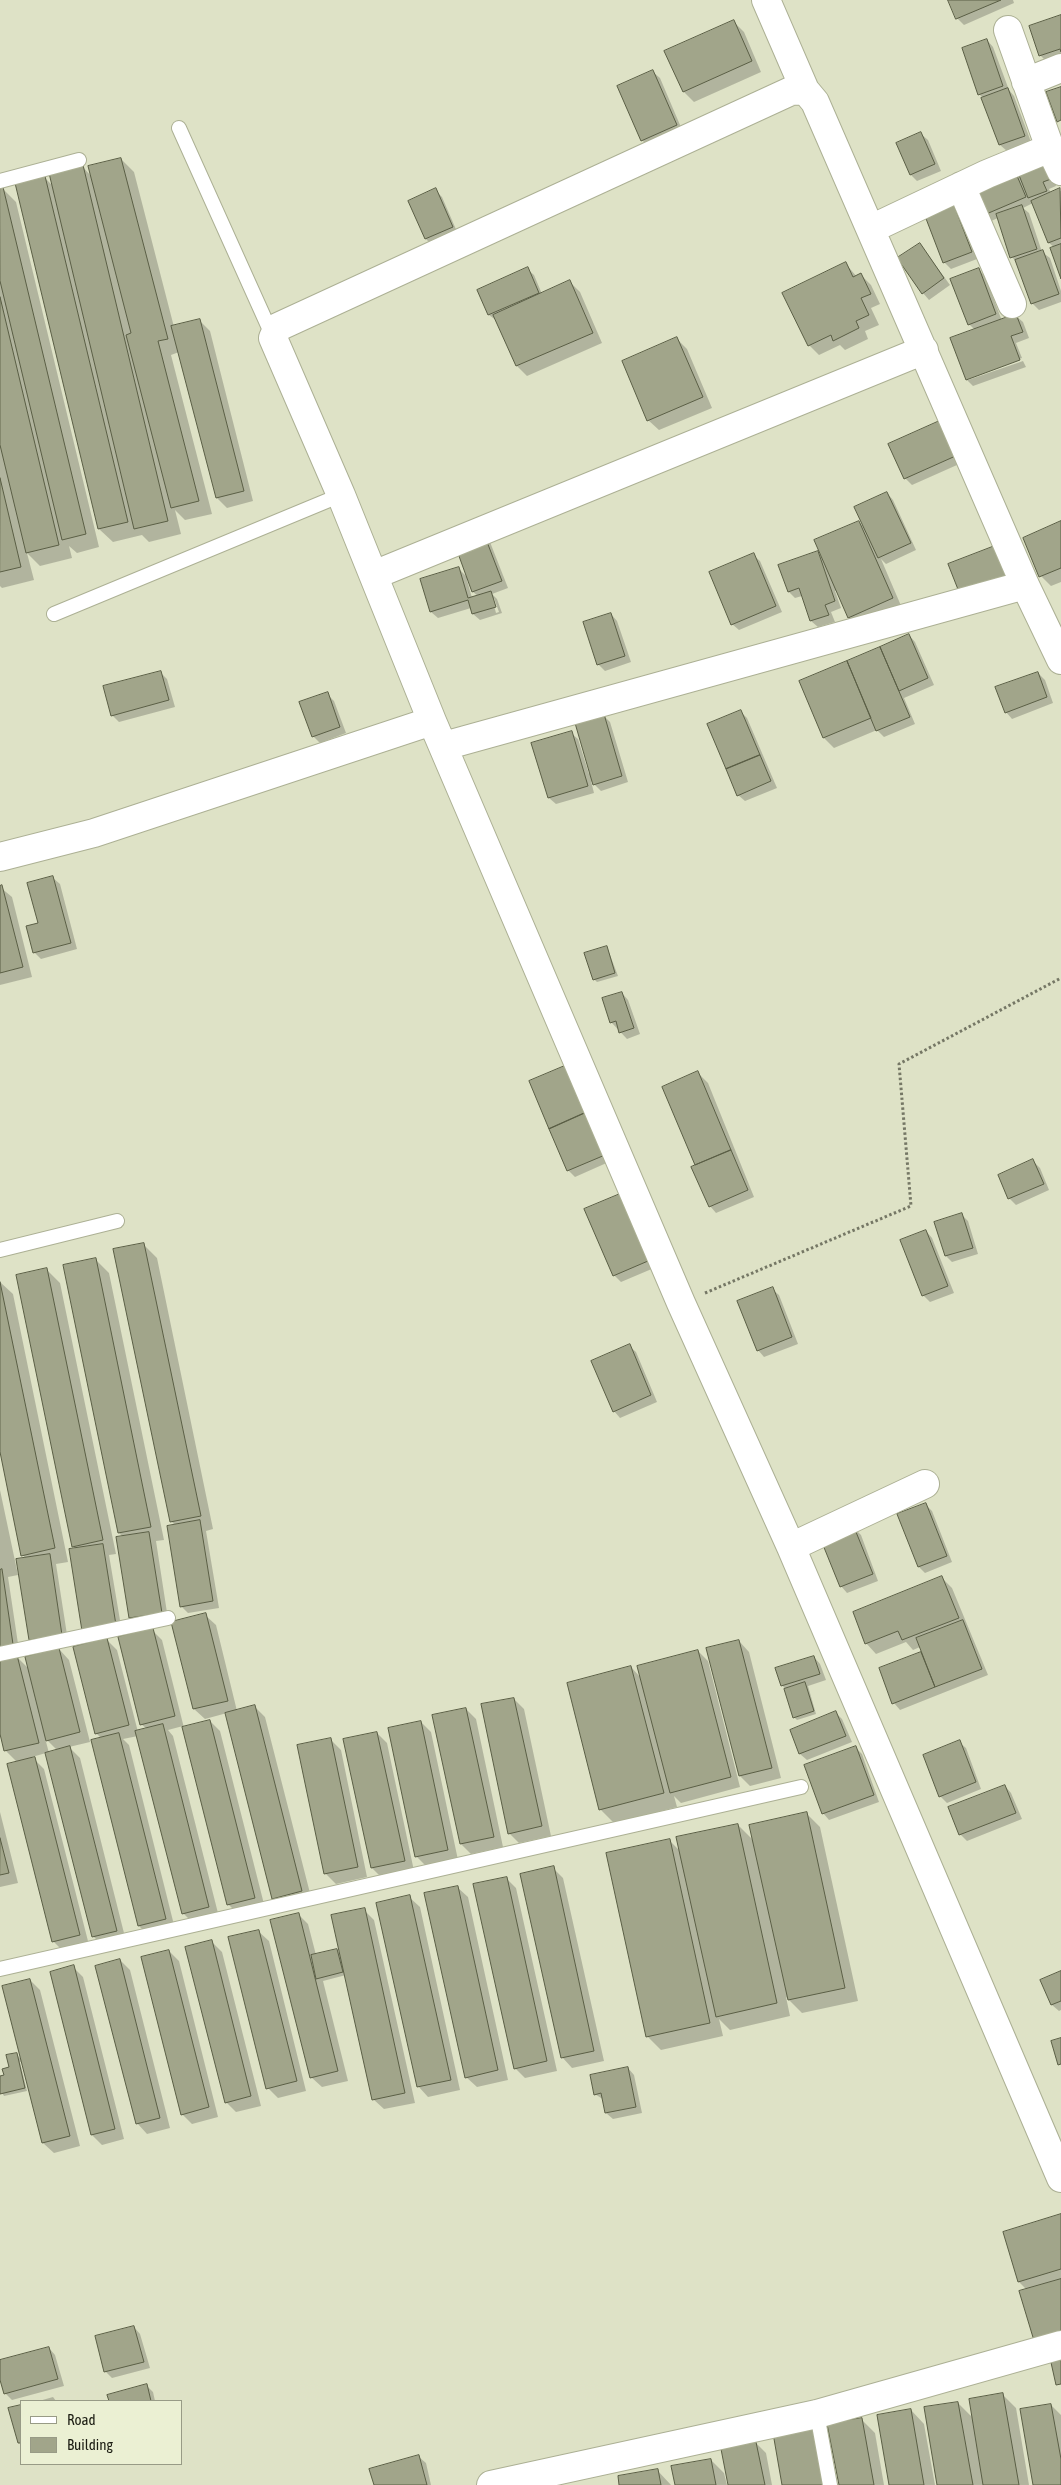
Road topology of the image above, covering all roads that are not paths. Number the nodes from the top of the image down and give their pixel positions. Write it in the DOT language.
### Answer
graph roads {
  1 [pos="766,0"];
  2 [pos="1008,30"];
  3 [pos="1061,68"];
  4 [pos="1026,82"];
  5 [pos="805,90"];
  6 [pos="179,128"];
  7 [pos="1056,159"];
  8 [pos="79,160"];
  9 [pos="0,180"];
  10 [pos="961,186"];
  11 [pos="871,229"];
  12 [pos="1012,304"];
  13 [pos="273,338"];
  14 [pos="924,350"];
  15 [pos="341,495"];
  16 [pos="374,576"];
  17 [pos="1025,585"];
  18 [pos="54,614"];
  19 [pos="1059,647"];
  20 [pos="432,721"];
  21 [pos="444,746"];
  22 [pos="0,857"];
  23 [pos="117,1221"];
  24 [pos="0,1250"];
  25 [pos="925,1484"];
  26 [pos="791,1547"];
  27 [pos="168,1618"];
  28 [pos="0,1654"];
  29 [pos="801,1787"];
  30 [pos="0,1969"];
  31 [pos="1061,2178"];
  32 [pos="1061,2345"];
  33 [pos="817,2414"];
  34 [pos="490,2485"];
  35 [pos="830,2485"];
  1 -- 5 [label="street"];
  2 -- 4 [label="street"];
  3 -- 4 [label="street"];
  4 -- 7 [label="street"];
  5 -- 11 [label="street"];
  5 -- 13 [label="street"];
  6 -- 13 [label="lane"];
  7 -- 10 [label="street"];
  8 -- 9 [label="lane"];
  10 -- 11 [label="street"];
  10 -- 12 [label="street"];
  11 -- 14 [label="street"];
  13 -- 15 [label="street"];
  14 -- 16 [label="street"];
  14 -- 17 [label="street"];
  15 -- 16 [label="street"];
  15 -- 18 [label="lane"];
  16 -- 20 [label="street"];
  17 -- 19 [label="street"];
  17 -- 21 [label="street"];
  20 -- 21 [label="street"];
  20 -- 22 [label="street"];
  21 -- 26 [label="street"];
  23 -- 24 [label="lane"];
  25 -- 26 [label="street"];
  26 -- 31 [label="street"];
  27 -- 28 [label="lane"];
  29 -- 30 [label="lane"];
  32 -- 33 [label="street"];
  33 -- 34 [label="street"];
  33 -- 35 [label="lane"];
}
